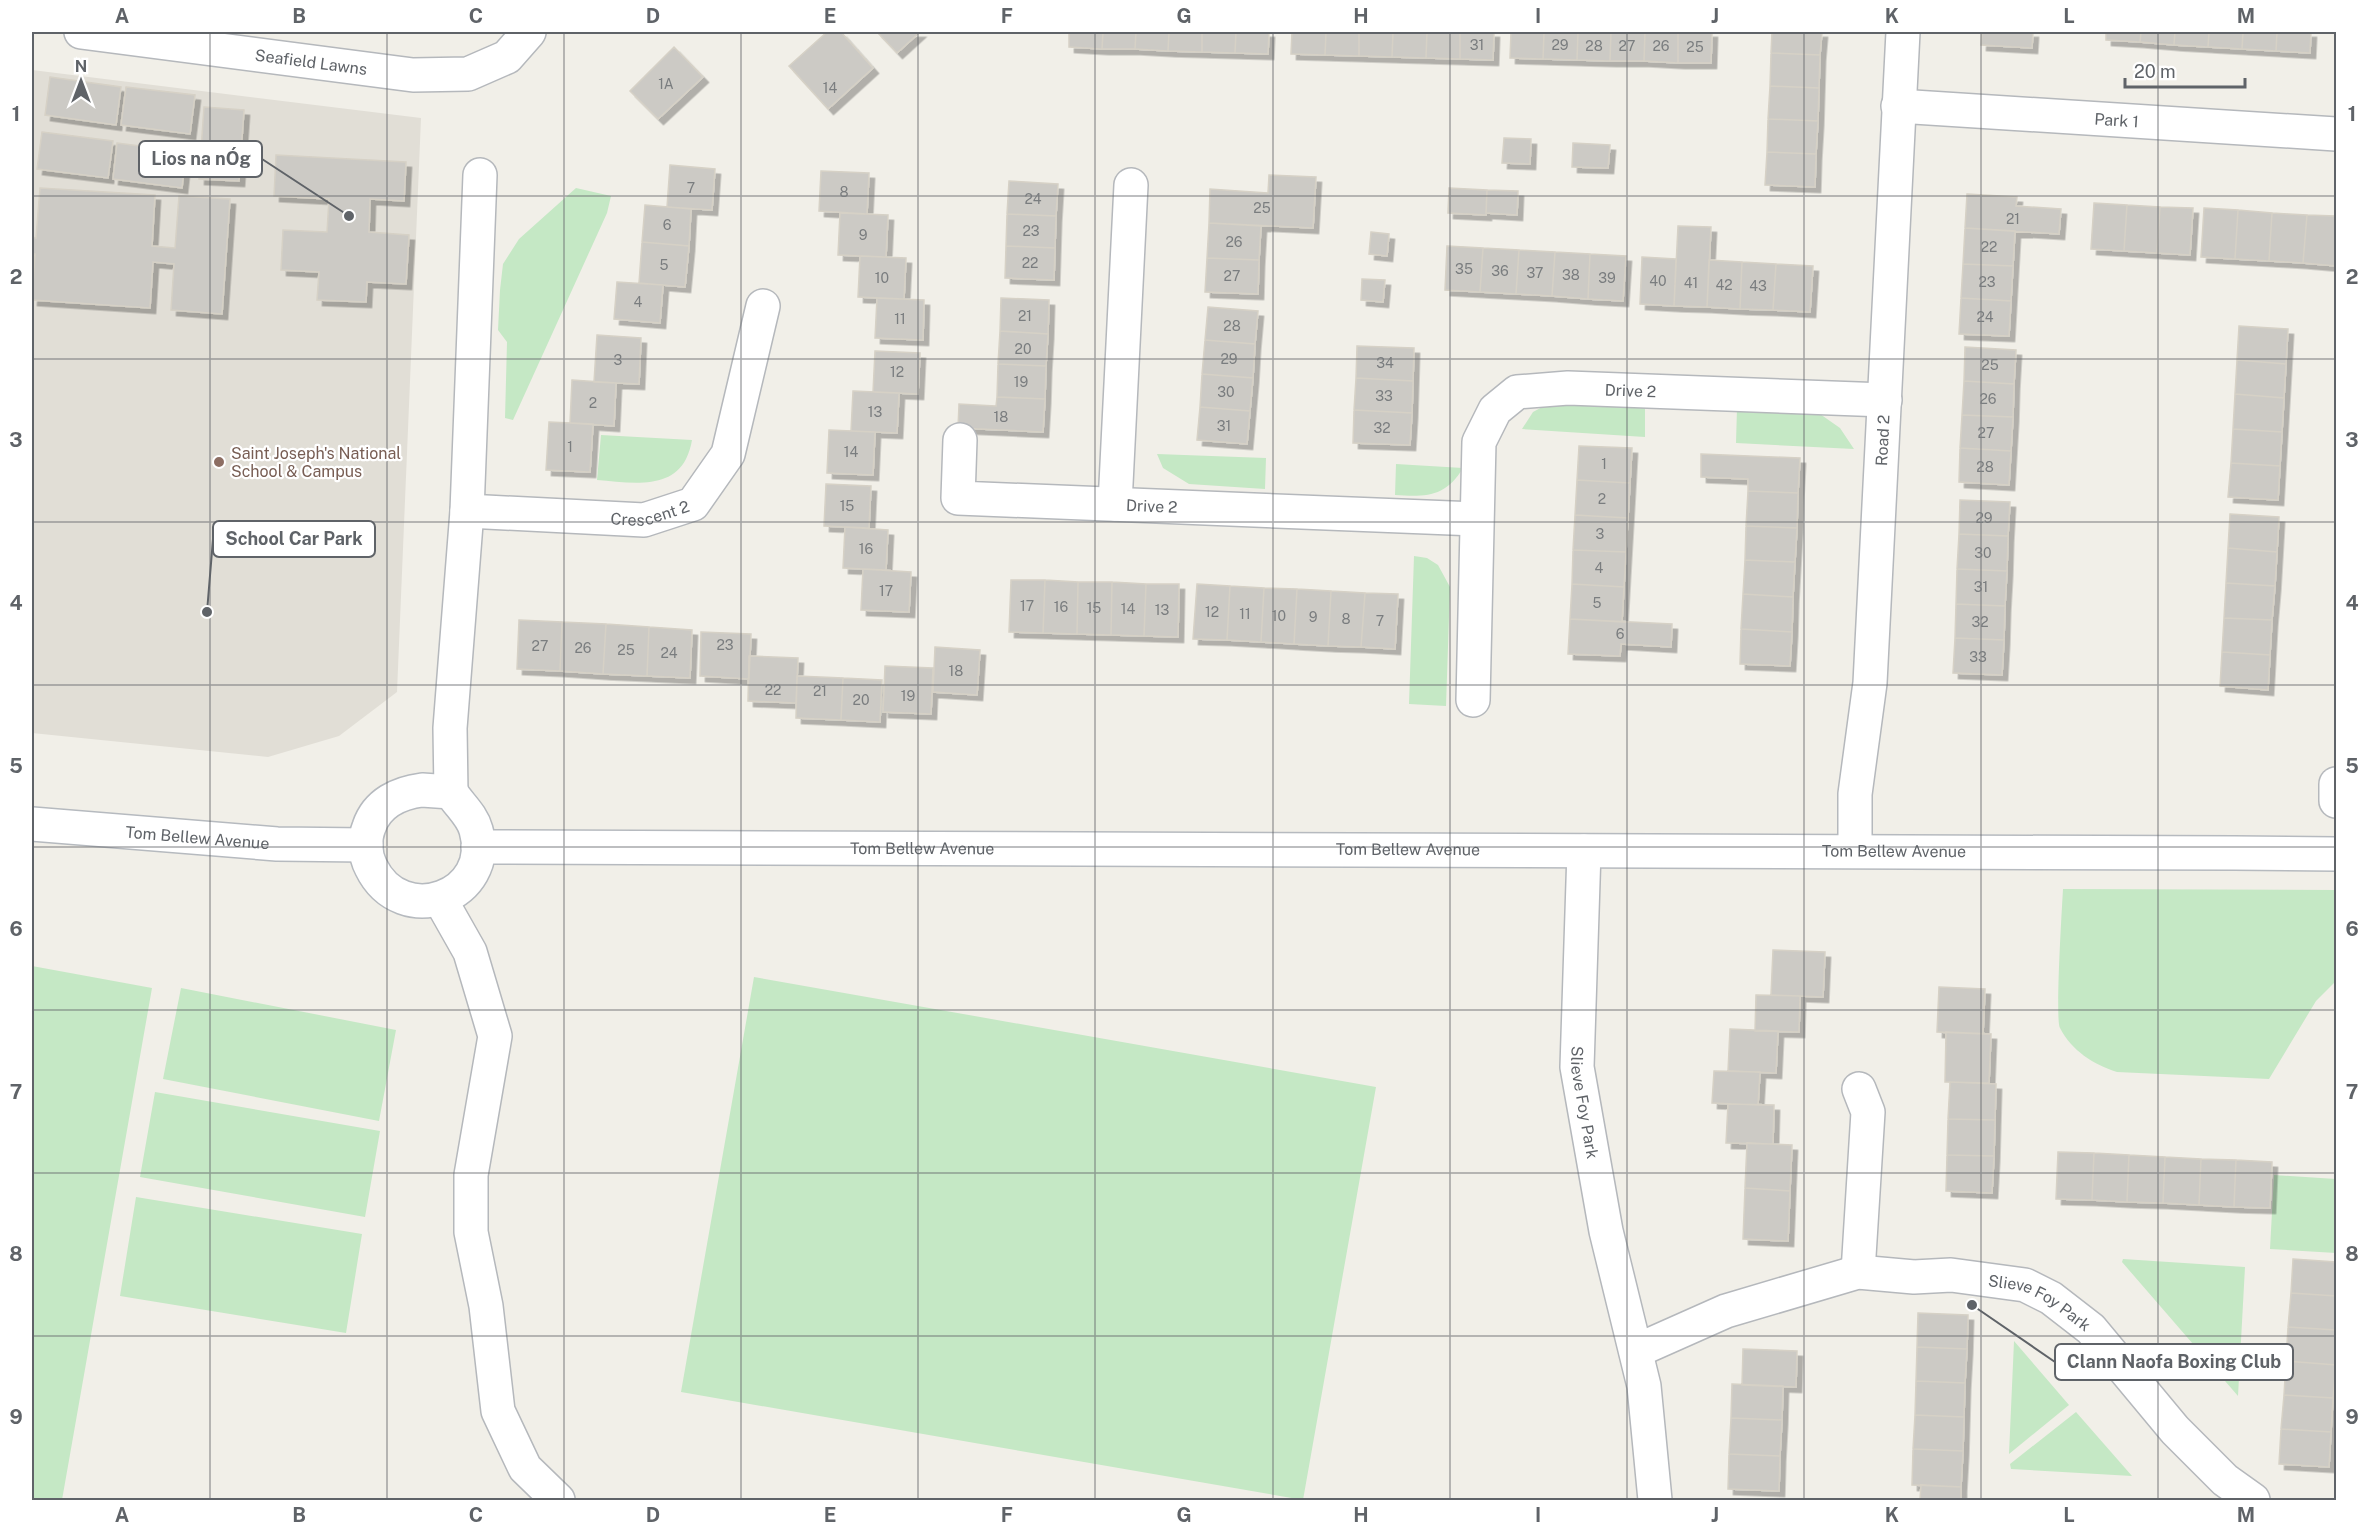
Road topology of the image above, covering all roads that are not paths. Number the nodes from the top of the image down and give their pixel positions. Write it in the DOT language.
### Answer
graph roads {
  1 [pos="81,32"];
  2 [pos="529,32"];
  3 [pos="1903,32"];
  4 [pos="1898,106"];
  5 [pos="2337,134"];
  6 [pos="480,175"];
  7 [pos="1131,184"];
  8 [pos="763,306"];
  9 [pos="1885,400"];
  10 [pos="960,440"];
  11 [pos="1114,504"];
  12 [pos="467,511"];
  13 [pos="1476,519"];
  14 [pos="1473,700"];
  15 [pos="451,792"];
  16 [pos="32,824"];
  17 [pos="366,845"];
  18 [pos="478,848"];
  19 [pos="1855,849"];
  20 [pos="1584,851"];
  21 [pos="2337,854"];
  22 [pos="440,899"];
  23 [pos="1858,1089"];
  24 [pos="1858,1272"];
  25 [pos="1636,1350"];
  26 [pos="558,1500"];
  27 [pos="1655,1500"];
  28 [pos="2253,1500"];
  1 -- 2 [label="street, Seafield Lawns"];
  3 -- 4 [label="street, Road 2"];
  4 -- 5 [label="street, Park 1"];
  4 -- 9 [label="street, Road 2"];
  6 -- 12 [label="street"];
  7 -- 11 [label="street, Drive 2"];
  8 -- 12 [label="street, Crescent 2"];
  9 -- 13 [label="street, Drive 2"];
  9 -- 19 [label="street, Road 2"];
  10 -- 11 [label="street, Drive 2"];
  11 -- 13 [label="street, Drive 2"];
  12 -- 15 [label="street"];
  13 -- 14 [label="street, Drive 2"];
  15 -- 17 [label="street"];
  15 -- 18 [label="street"];
  16 -- 17 [label="street, Tom Bellew Avenue"];
  17 -- 22 [label="street"];
  18 -- 20 [label="street, Tom Bellew Avenue"];
  18 -- 22 [label="street"];
  19 -- 20 [label="street, Tom Bellew Avenue"];
  19 -- 21 [label="street, Tom Bellew Avenue"];
  20 -- 25 [label="street, Slieve Foy Park"];
  22 -- 26 [label="street"];
  23 -- 24 [label="street"];
  24 -- 25 [label="street, Slieve Foy Park"];
  24 -- 28 [label="street, Slieve Foy Park"];
  25 -- 27 [label="street, Slieve Foy Park"];
}
